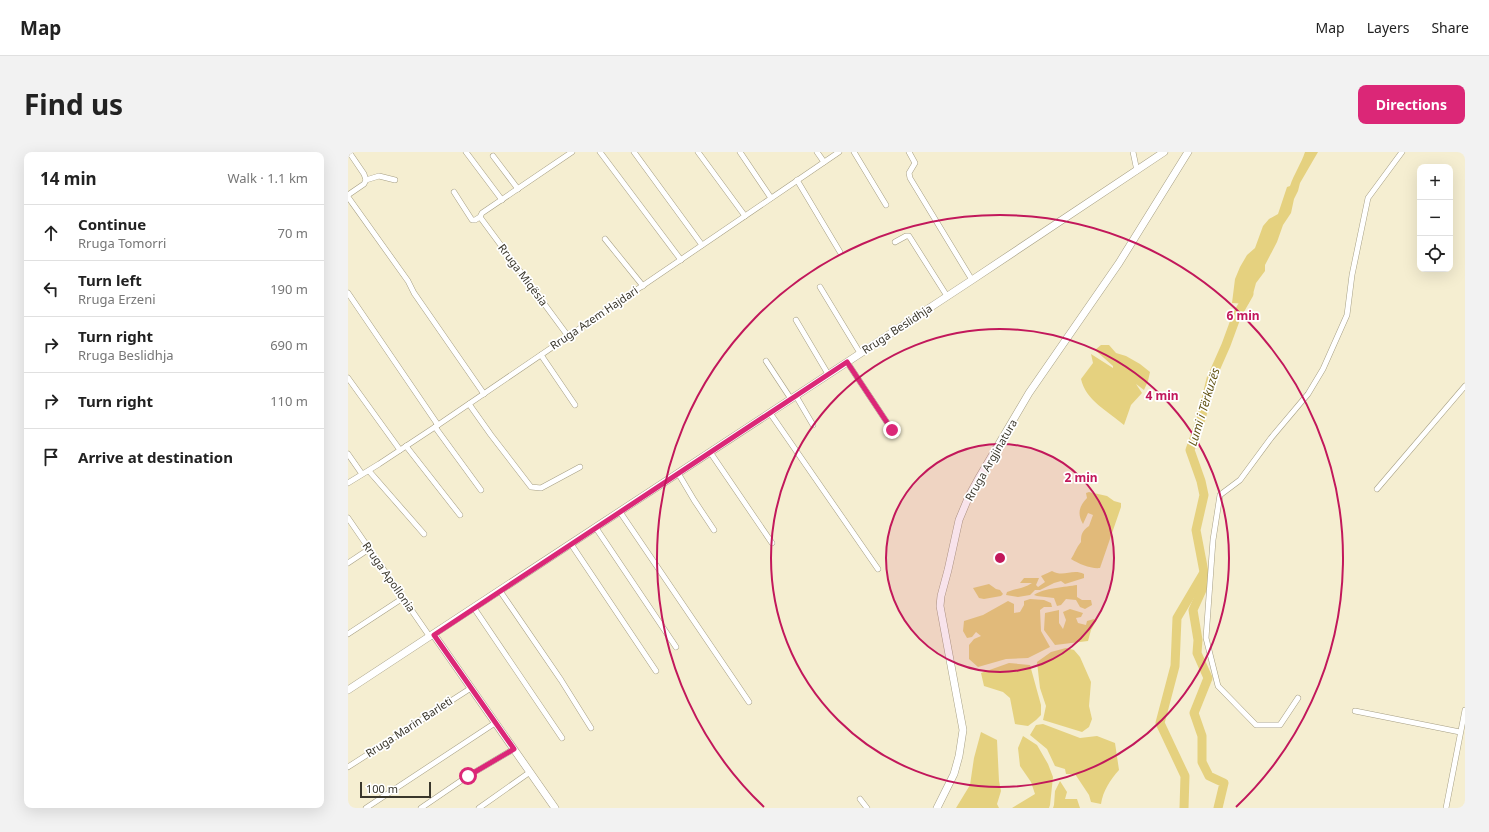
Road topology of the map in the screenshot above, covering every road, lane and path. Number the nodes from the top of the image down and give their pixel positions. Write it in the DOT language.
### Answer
graph roads {
  1 [pos="349,152"];
  2 [pos="466,152"];
  3 [pos="572,152"];
  4 [pos="600,152"];
  5 [pos="634,152"];
  6 [pos="698,152"];
  7 [pos="740,152"];
  8 [pos="817,152"];
  9 [pos="839,152"];
  10 [pos="854,152"];
  11 [pos="909,152"];
  12 [pos="1133,152"];
  13 [pos="1164,152"];
  14 [pos="1188,152"];
  15 [pos="1402,152"];
  16 [pos="493,156"];
  17 [pos="824,162"];
  18 [pos="1137,171"];
  19 [pos="366,180"];
  20 [pos="395,180"];
  21 [pos="798,180"];
  22 [pos="518,189"];
  23 [pos="454,192"];
  24 [pos="348,196"];
  25 [pos="771,198"];
  26 [pos="502,200"];
  27 [pos="886,204"];
  28 [pos="481,215"];
  29 [pos="745,216"];
  30 [pos="605,239"];
  31 [pos="895,242"];
  32 [pos="702,245"];
  33 [pos="840,252"];
  34 [pos="681,260"];
  35 [pos="972,280"];
  36 [pos="642,286"];
  37 [pos="820,287"];
  38 [pos="348,293"];
  39 [pos="947,296"];
  40 [pos="796,320"];
  41 [pos="568,336"];
  42 [pos="860,354"];
  43 [pos="540,355"];
  44 [pos="766,361"];
  45 [pos="847,362"];
  46 [pos="828,374"];
  47 [pos="348,378"];
  48 [pos="1465,386"];
  49 [pos="484,394"];
  50 [pos="793,397"];
  51 [pos="469,404"];
  52 [pos="575,405"];
  53 [pos="770,413"];
  54 [pos="813,425"];
  55 [pos="437,426"];
  56 [pos="892,430"];
  57 [pos="406,446"];
  58 [pos="400,450"];
  59 [pos="710,452"];
  60 [pos="348,454"];
  61 [pos="580,467"];
  62 [pos="369,471"];
  63 [pos="678,473"];
  64 [pos="362,474"];
  65 [pos="348,483"];
  66 [pos="1377,489"];
  67 [pos="481,490"];
  68 [pos="620,512"];
  69 [pos="460,515"];
  70 [pos="348,518"];
  71 [pos="596,528"];
  72 [pos="714,530"];
  73 [pos="424,534"];
  74 [pos="772,543"];
  75 [pos="571,544"];
  76 [pos="369,549"];
  77 [pos="348,563"];
  78 [pos="878,569"];
  79 [pos="500,591"];
  80 [pos="403,598"];
  81 [pos="474,608"];
  82 [pos="348,634"];
  83 [pos="432,636"];
  84 [pos="676,647"];
  85 [pos="656,671"];
  86 [pos="471,688"];
  87 [pos="348,690"];
  88 [pos="1298,698"];
  89 [pos="749,702"];
  90 [pos="1465,710"];
  91 [pos="1355,711"];
  92 [pos="495,724"];
  93 [pos="591,728"];
  94 [pos="1460,732"];
  95 [pos="562,738"];
  96 [pos="514,749"];
  97 [pos="348,767"];
  98 [pos="530,772"];
  99 [pos="860,799"];
  100 [pos="366,808"];
  101 [pos="421,808"];
  102 [pos="479,808"];
  103 [pos="555,808"];
  104 [pos="867,808"];
  105 [pos="937,808"];
  106 [pos="1446,808"];
  1 -- 19 [label="street"];
  2 -- 26 [label="street"];
  3 -- 22 [label="street"];
  4 -- 34 [label="street"];
  5 -- 32 [label="street"];
  6 -- 29 [label="street"];
  7 -- 25 [label="street"];
  8 -- 17 [label="street"];
  9 -- 17 [label="street, Rruga Azem Hajdari"];
  10 -- 27 [label="street"];
  11 -- 35 [label="street"];
  12 -- 18 [label="street"];
  13 -- 18 [label="main road, Rruga Beslidhja"];
  14 -- 105 [label="main road, Rruga Argjinatura"];
  15 -- 88 [label="street"];
  16 -- 22 [label="street"];
  17 -- 21 [label="street, Rruga Azem Hajdari"];
  18 -- 35 [label="main road, Rruga Beslidhja"];
  19 -- 20 [label="street"];
  19 -- 24 [label="street"];
  21 -- 25 [label="street, Rruga Azem Hajdari"];
  21 -- 33 [label="street"];
  22 -- 26 [label="street"];
  23 -- 28 [label="street"];
  24 -- 49 [label="street"];
  25 -- 29 [label="street, Rruga Azem Hajdari"];
  26 -- 28 [label="street"];
  28 -- 41 [label="street, Rruga Miqësia"];
  29 -- 32 [label="street, Rruga Azem Hajdari"];
  30 -- 36 [label="street"];
  31 -- 39 [label="street"];
  32 -- 34 [label="street, Rruga Azem Hajdari"];
  34 -- 36 [label="street, Rruga Azem Hajdari"];
  35 -- 39 [label="main road, Rruga Beslidhja"];
  36 -- 41 [label="street, Rruga Azem Hajdari"];
  37 -- 42 [label="street"];
  38 -- 55 [label="street"];
  39 -- 42 [label="main road, Rruga Beslidhja"];
  40 -- 46 [label="street"];
  41 -- 43 [label="street, Rruga Azem Hajdari"];
  42 -- 45 [label="main road, Rruga Beslidhja"];
  43 -- 49 [label="street, Rruga Azem Hajdari"];
  43 -- 52 [label="street"];
  44 -- 50 [label="street"];
  45 -- 46 [label="main road, Rruga Beslidhja"];
  45 -- 56 [label="street"];
  46 -- 50 [label="main road, Rruga Beslidhja"];
  47 -- 58 [label="street"];
  48 -- 66 [label="street"];
  49 -- 51 [label="street, Rruga Azem Hajdari"];
  50 -- 53 [label="main road, Rruga Beslidhja"];
  50 -- 54 [label="street"];
  51 -- 55 [label="street, Rruga Azem Hajdari"];
  51 -- 61 [label="street"];
  53 -- 59 [label="main road, Rruga Beslidhja"];
  53 -- 78 [label="street"];
  55 -- 57 [label="street, Rruga Azem Hajdari"];
  55 -- 67 [label="street"];
  57 -- 58 [label="street, Rruga Azem Hajdari"];
  57 -- 69 [label="street"];
  58 -- 62 [label="street, Rruga Azem Hajdari"];
  59 -- 63 [label="main road, Rruga Beslidhja"];
  59 -- 74 [label="street"];
  60 -- 64 [label="street"];
  62 -- 64 [label="street, Rruga Azem Hajdari"];
  62 -- 73 [label="street"];
  63 -- 68 [label="main road, Rruga Beslidhja"];
  63 -- 72 [label="street"];
  64 -- 65 [label="street, Rruga Azem Hajdari"];
  68 -- 71 [label="main road, Rruga Beslidhja"];
  68 -- 89 [label="street"];
  70 -- 76 [label="street, Rruga Apollonia"];
  71 -- 75 [label="main road, Rruga Beslidhja"];
  71 -- 84 [label="street"];
  75 -- 79 [label="main road, Rruga Beslidhja"];
  75 -- 85 [label="street"];
  76 -- 77 [label="street"];
  76 -- 80 [label="street, Rruga Apollonia"];
  79 -- 81 [label="main road, Rruga Beslidhja"];
  79 -- 93 [label="street"];
  80 -- 82 [label="street"];
  80 -- 83 [label="street, Rruga Apollonia"];
  81 -- 83 [label="main road, Rruga Beslidhja"];
  81 -- 95 [label="street"];
  83 -- 86 [label="main road"];
  83 -- 87 [label="main road, Rruga Beslidhja"];
  86 -- 92 [label="main road"];
  86 -- 97 [label="street, Rruga Marin Barleti"];
  90 -- 94 [label="street"];
  91 -- 94 [label="street"];
  92 -- 96 [label="main road"];
  92 -- 100 [label="street"];
  94 -- 106 [label="street"];
  96 -- 98 [label="main road"];
  96 -- 101 [label="street"];
  98 -- 102 [label="street"];
  98 -- 103 [label="main road"];
  99 -- 104 [label="street"];
}
